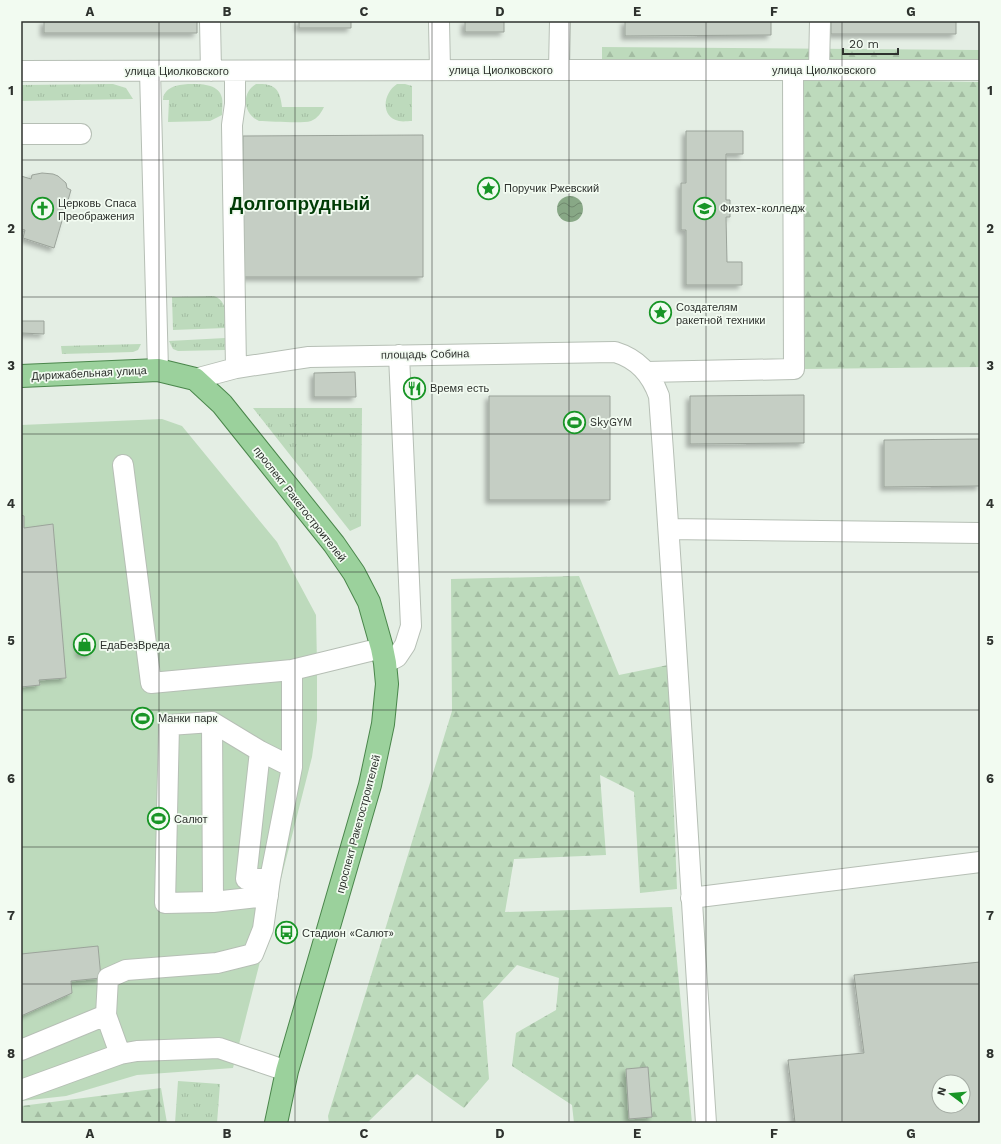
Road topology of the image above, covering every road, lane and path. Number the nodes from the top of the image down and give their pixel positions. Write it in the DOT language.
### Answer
graph roads {
  1 [pos="210,21"];
  2 [pos="439,21"];
  3 [pos="560,21"];
  4 [pos="820,21"];
  5 [pos="440,70"];
  6 [pos="559,70"];
  7 [pos="819,70"];
  8 [pos="980,70"];
  9 [pos="21,71"];
  10 [pos="150,71"];
  11 [pos="211,71"];
  12 [pos="235,71"];
  13 [pos="793,71"];
  14 [pos="21,134"];
  15 [pos="81,134"];
  16 [pos="399,354"];
  17 [pos="236,368"];
  18 [pos="158,370"];
  19 [pos="646,372"];
  20 [pos="21,376"];
  21 [pos="194,379"];
  22 [pos="123,465"];
  23 [pos="669,529"];
  24 [pos="980,533"];
  25 [pos="384,656"];
  26 [pos="292,670"];
  27 [pos="212,722"];
  28 [pos="260,751"];
  29 [pos="292,767"];
  30 [pos="980,862"];
  31 [pos="269,888"];
  32 [pos="691,898"];
  33 [pos="213,902"];
  34 [pos="106,1015"];
  35 [pos="21,1050"];
  36 [pos="120,1054"];
  37 [pos="287,1071"];
  38 [pos="21,1090"];
  39 [pos="276,1123"];
  40 [pos="706,1123"];
  1 -- 11 [label="street"];
  2 -- 5 [label="street"];
  3 -- 6 [label="street"];
  4 -- 7 [label="street"];
  5 -- 6 [label="street, улица Циолковского"];
  5 -- 12 [label="street, улица Циолковского"];
  6 -- 13 [label="street, улица Циолковского"];
  7 -- 8 [label="street, улица Циолковского"];
  7 -- 13 [label="street, улица Циолковского"];
  9 -- 10 [label="street, улица Циолковского"];
  10 -- 11 [label="street, улица Циолковского"];
  10 -- 18 [label="street"];
  11 -- 12 [label="street, улица Циолковского"];
  12 -- 17 [label="street"];
  13 -- 19 [label="street"];
  14 -- 15 [label="street"];
  16 -- 17 [label="street, площадь Собина"];
  16 -- 19 [label="street, площадь Собина"];
  16 -- 25 [label="street"];
  17 -- 21 [label="street"];
  18 -- 20 [label="main road, Дирижабельная улица"];
  18 -- 21 [label="main road, проспект Ракетостроителей"];
  19 -- 23 [label="street"];
  21 -- 25 [label="main road, проспект Ракетостроителей"];
  22 -- 26 [label="street"];
  23 -- 24 [label="street"];
  23 -- 32 [label="street"];
  25 -- 26 [label="street"];
  25 -- 37 [label="main road, проспект Ракетостроителей"];
  26 -- 29 [label="street"];
  27 -- 28 [label="street"];
  27 -- 33 [label="street"];
  27 -- 33 [label="street"];
  28 -- 29 [label="street"];
  28 -- 31 [label="street"];
  29 -- 31 [label="street"];
  30 -- 32 [label="street"];
  31 -- 33 [label="street"];
  31 -- 34 [label="street"];
  32 -- 40 [label="street"];
  34 -- 35 [label="street"];
  34 -- 36 [label="street"];
  36 -- 37 [label="street"];
  36 -- 38 [label="street"];
  37 -- 39 [label="main road, проспект Ракетостроителей"];
}
